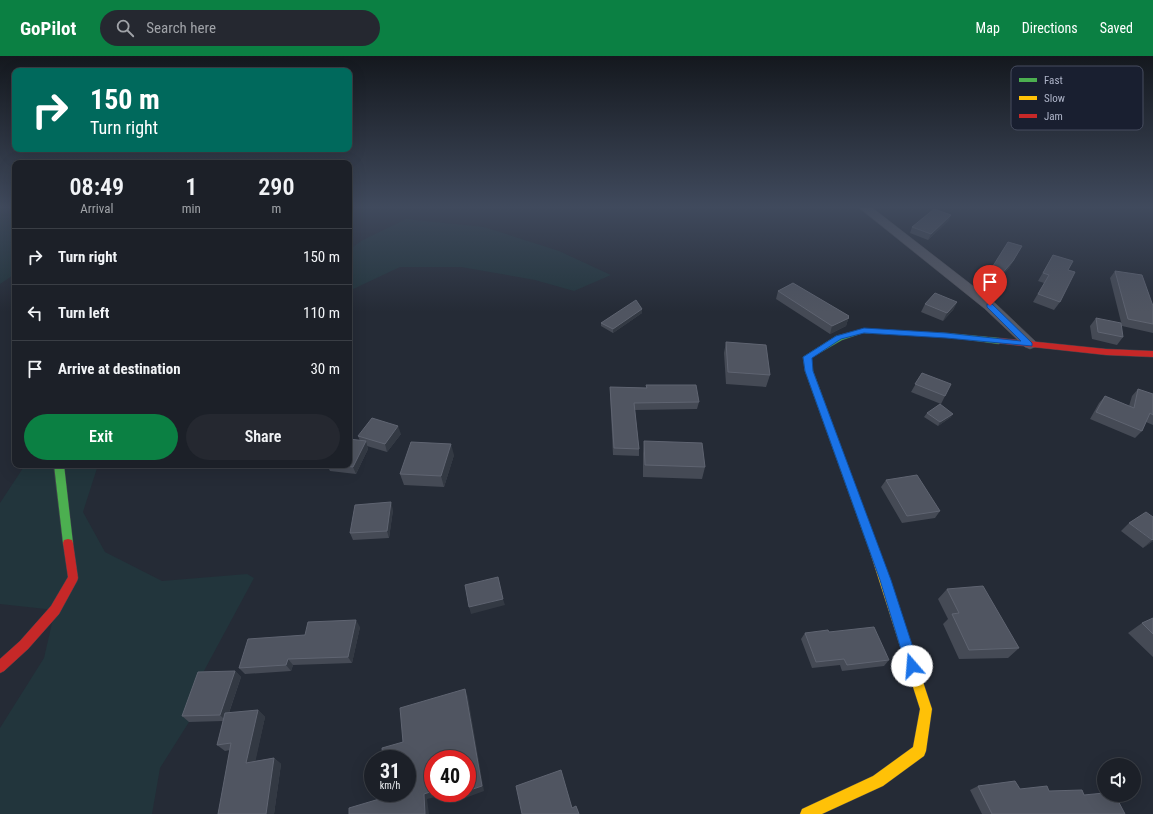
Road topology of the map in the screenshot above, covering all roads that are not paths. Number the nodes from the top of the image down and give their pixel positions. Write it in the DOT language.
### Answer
graph roads {
  1 [pos="908,241"];
  2 [pos="1030,344"];
  3 [pos="1153,354"];
  4 [pos="58,468"];
  5 [pos="0,667"];
  6 [pos="807,814"];
  1 -- 2 [label="street"];
  2 -- 3 [label="street"];
  2 -- 6 [label="street"];
  4 -- 5 [label="street"];
}
